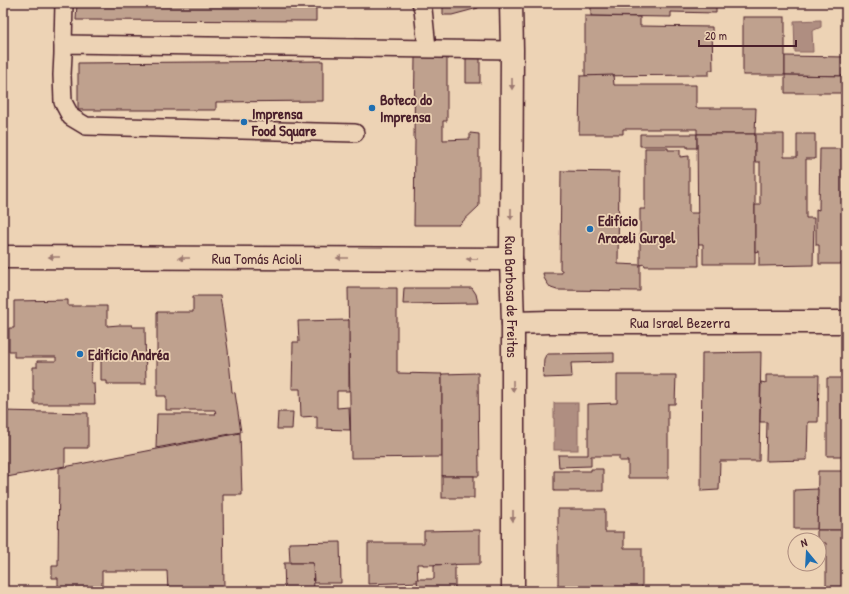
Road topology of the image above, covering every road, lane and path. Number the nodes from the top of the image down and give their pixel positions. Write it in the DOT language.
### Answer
graph roads {
  1 [pos="64,3"];
  2 [pos="420,3"];
  3 [pos="511,3"];
  4 [pos="62,44"];
  5 [pos="427,48"];
  6 [pos="512,50"];
  7 [pos="355,133"];
  8 [pos="3,257"];
  9 [pos="511,259"];
  10 [pos="846,322"];
  11 [pos="513,323"];
  12 [pos="513,591"];
  1 -- 4 [label="lane"];
  2 -- 5 [label="lane"];
  3 -- 6 [label="street, Rua Barbosa de Freitas"];
  4 -- 5 [label="lane"];
  4 -- 7 [label="lane"];
  5 -- 6 [label="lane"];
  6 -- 9 [label="street, Rua Barbosa de Freitas, one-way"];
  9 -- 8 [label="street, Rua Tomás Acioli, one-way"];
  9 -- 11 [label="street, Rua Barbosa de Freitas"];
  10 -- 11 [label="street, Rua Israel Bezerra"];
  11 -- 12 [label="street, Rua Barbosa de Freitas, one-way"];
}
